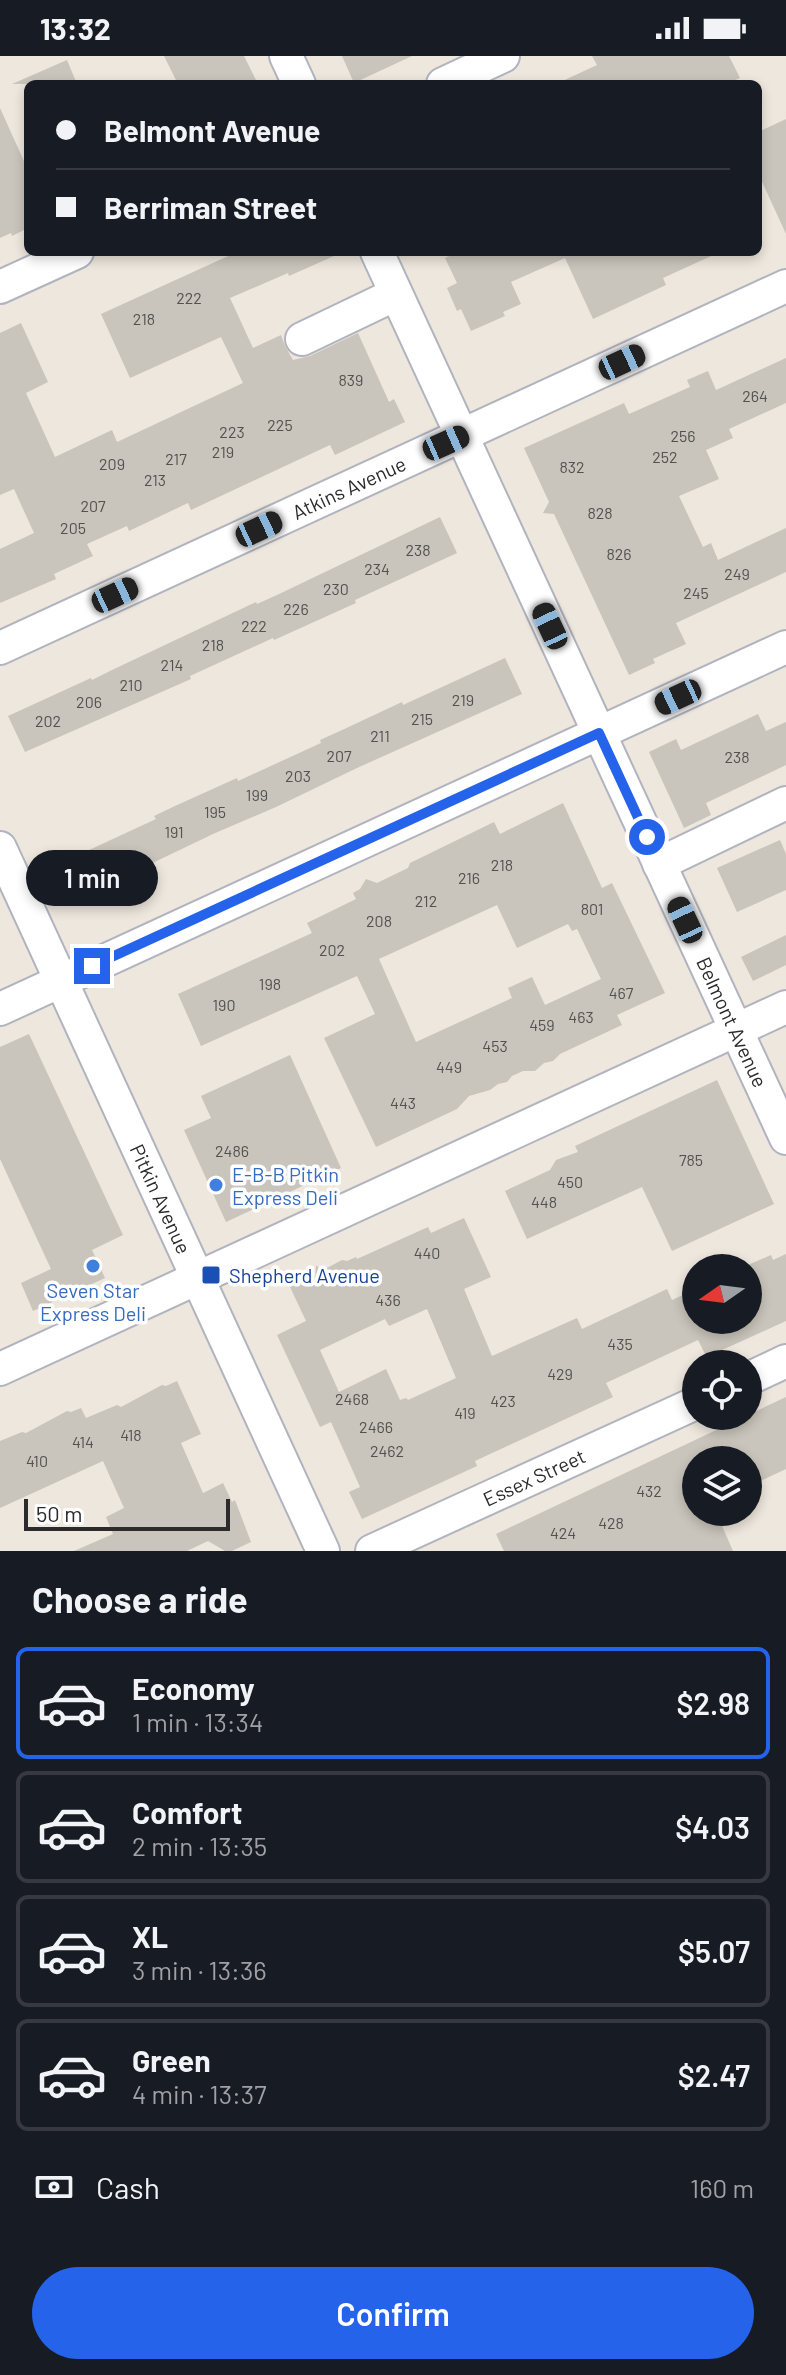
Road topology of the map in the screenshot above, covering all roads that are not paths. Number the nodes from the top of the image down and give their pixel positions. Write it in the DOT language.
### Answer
graph roads {
  1 [pos="286,56"];
  2 [pos="503,56"];
  3 [pos="297,80"];
  4 [pos="452,80"];
  5 [pos="68,256"];
  6 [pos="379,256"];
  7 [pos="786,286"];
  8 [pos="0,287"];
  9 [pos="396,294"];
  10 [pos="302,339"];
  11 [pos="462,436"];
  12 [pos="786,647"];
  13 [pos="0,648"];
  14 [pos="599,733"];
  15 [pos="786,803"];
  16 [pos="0,848"];
  17 [pos="659,864"];
  18 [pos="60,981"];
  19 [pos="786,1007"];
  20 [pos="0,1009"];
  21 [pos="736,1030"];
  22 [pos="786,1138"];
  23 [pos="198,1278"];
  24 [pos="786,1361"];
  25 [pos="0,1369"];
  26 [pos="762,1372"];
  27 [pos="682,1409"];
  28 [pos="323,1551"];
  29 [pos="372,1551"];
  1 -- 3 [label="street"];
  2 -- 4 [label="street"];
  5 -- 8 [label="street"];
  6 -- 9 [label="street, Belmont Avenue"];
  7 -- 11 [label="street, Atkins Avenue"];
  9 -- 10 [label="street"];
  9 -- 11 [label="street, Belmont Avenue"];
  11 -- 13 [label="street, Atkins Avenue"];
  11 -- 14 [label="street, Belmont Avenue"];
  12 -- 14 [label="street"];
  14 -- 17 [label="street, Belmont Avenue"];
  14 -- 18 [label="street"];
  15 -- 17 [label="street"];
  16 -- 18 [label="street, Pitkin Avenue"];
  17 -- 21 [label="street, Belmont Avenue"];
  18 -- 20 [label="street"];
  18 -- 23 [label="street, Pitkin Avenue"];
  19 -- 21 [label="street"];
  21 -- 22 [label="street, Belmont Avenue"];
  21 -- 23 [label="street"];
  23 -- 25 [label="street"];
  23 -- 28 [label="street, Pitkin Avenue"];
  24 -- 26 [label="street"];
  27 -- 29 [label="street, Essex Street"];
}
